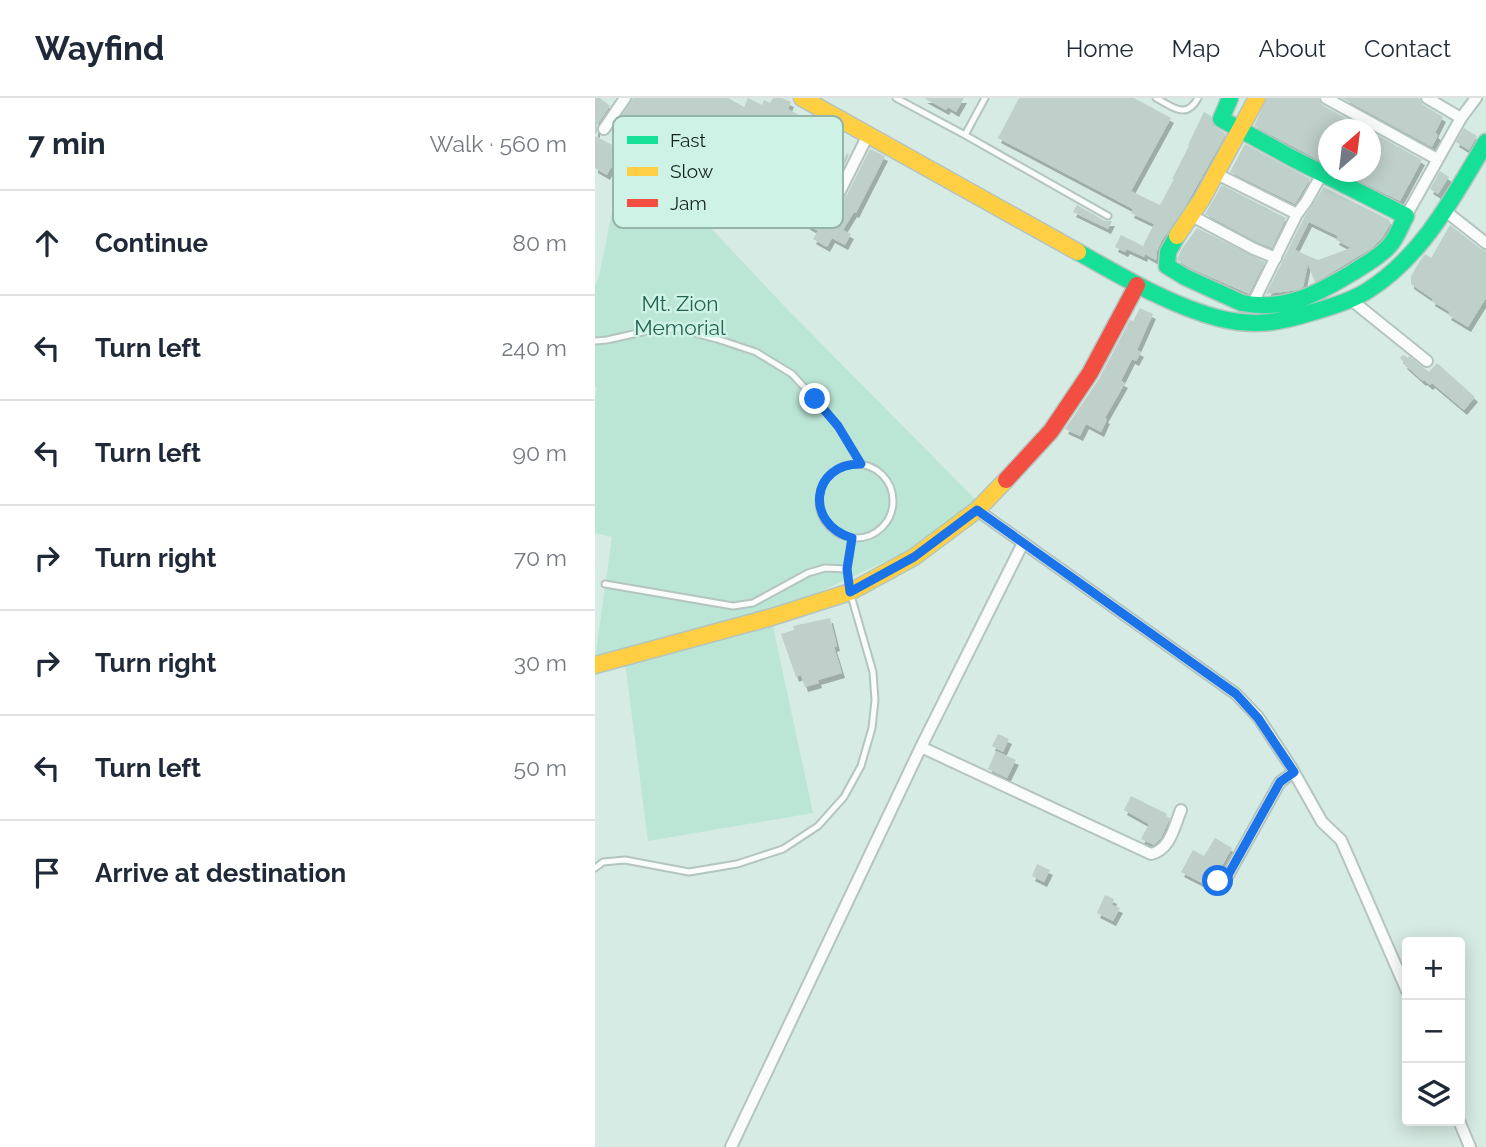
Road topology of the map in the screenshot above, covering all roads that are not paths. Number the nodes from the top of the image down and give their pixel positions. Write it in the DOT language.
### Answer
graph roads {
  1 [pos="625,98"];
  2 [pos="802,98"];
  3 [pos="896,98"];
  4 [pos="985,98"];
  5 [pos="1156,98"];
  6 [pos="1198,98"];
  7 [pos="1230,98"];
  8 [pos="1257,98"];
  9 [pos="1327,98"];
  10 [pos="1427,98"];
  11 [pos="1476,98"];
  12 [pos="834,116"];
  13 [pos="1461,118"];
  14 [pos="843,121"];
  15 [pos="604,129"];
  16 [pos="1240,130"];
  17 [pos="868,135"];
  18 [pos="965,135"];
  19 [pos="1486,142"];
  20 [pos="1437,159"];
  21 [pos="1318,172"];
  22 [pos="1217,174"];
  23 [pos="1318,181"];
  24 [pos="1338,182"];
  25 [pos="843,185"];
  26 [pos="1444,210"];
  27 [pos="1297,214"];
  28 [pos="1108,216"];
  29 [pos="1192,216"];
  30 [pos="1406,216"];
  31 [pos="1486,243"];
  32 [pos="1276,258"];
  33 [pos="1137,285"];
  34 [pos="1350,299"];
  35 [pos="1252,305"];
  36 [pos="595,341"];
  37 [pos="1427,361"];
  38 [pos="861,464"];
  39 [pos="977,510"];
  40 [pos="852,538"];
  41 [pos="1023,543"];
  42 [pos="847,569"];
  43 [pos="605,584"];
  44 [pos="850,592"];
  45 [pos="595,665"];
  46 [pos="921,747"];
  47 [pos="1294,772"];
  48 [pos="1181,810"];
  49 [pos="595,868"];
  50 [pos="1218,881"];
  51 [pos="1402,980"];
  52 [pos="1461,1126"];
  53 [pos="731,1147"];
  54 [pos="1469,1147"];
  1 -- 15 [label="street"];
  2 -- 12 [label="street"];
  3 -- 18 [label="lane"];
  4 -- 18 [label="lane"];
  5 -- 6 [label="lane"];
  7 -- 16 [label="street"];
  8 -- 16 [label="street"];
  9 -- 20 [label="street"];
  10 -- 13 [label="street"];
  11 -- 13 [label="street"];
  13 -- 20 [label="street"];
  14 -- 17 [label="street"];
  16 -- 21 [label="street"];
  16 -- 22 [label="street"];
  17 -- 25 [label="street"];
  17 -- 33 [label="street"];
  18 -- 28 [label="lane"];
  19 -- 26 [label="street"];
  20 -- 30 [label="street"];
  22 -- 27 [label="street"];
  22 -- 29 [label="street"];
  23 -- 27 [label="street"];
  24 -- 30 [label="street"];
  26 -- 31 [label="street"];
  26 -- 34 [label="street"];
  27 -- 32 [label="street"];
  29 -- 32 [label="street"];
  29 -- 35 [label="street"];
  30 -- 35 [label="street"];
  32 -- 35 [label="street"];
  33 -- 34 [label="street"];
  33 -- 39 [label="street"];
  34 -- 37 [label="street"];
  36 -- 38 [label="lane"];
  38 -- 40 [label="lane"];
  38 -- 40 [label="lane"];
  39 -- 41 [label="street"];
  39 -- 44 [label="street"];
  40 -- 42 [label="lane"];
  41 -- 46 [label="street"];
  41 -- 47 [label="street"];
  42 -- 43 [label="lane"];
  42 -- 44 [label="lane"];
  44 -- 45 [label="street"];
  44 -- 49 [label="lane"];
  46 -- 48 [label="street"];
  46 -- 53 [label="street"];
  47 -- 50 [label="street"];
  47 -- 51 [label="street"];
  52 -- 54 [label="street"];
}
